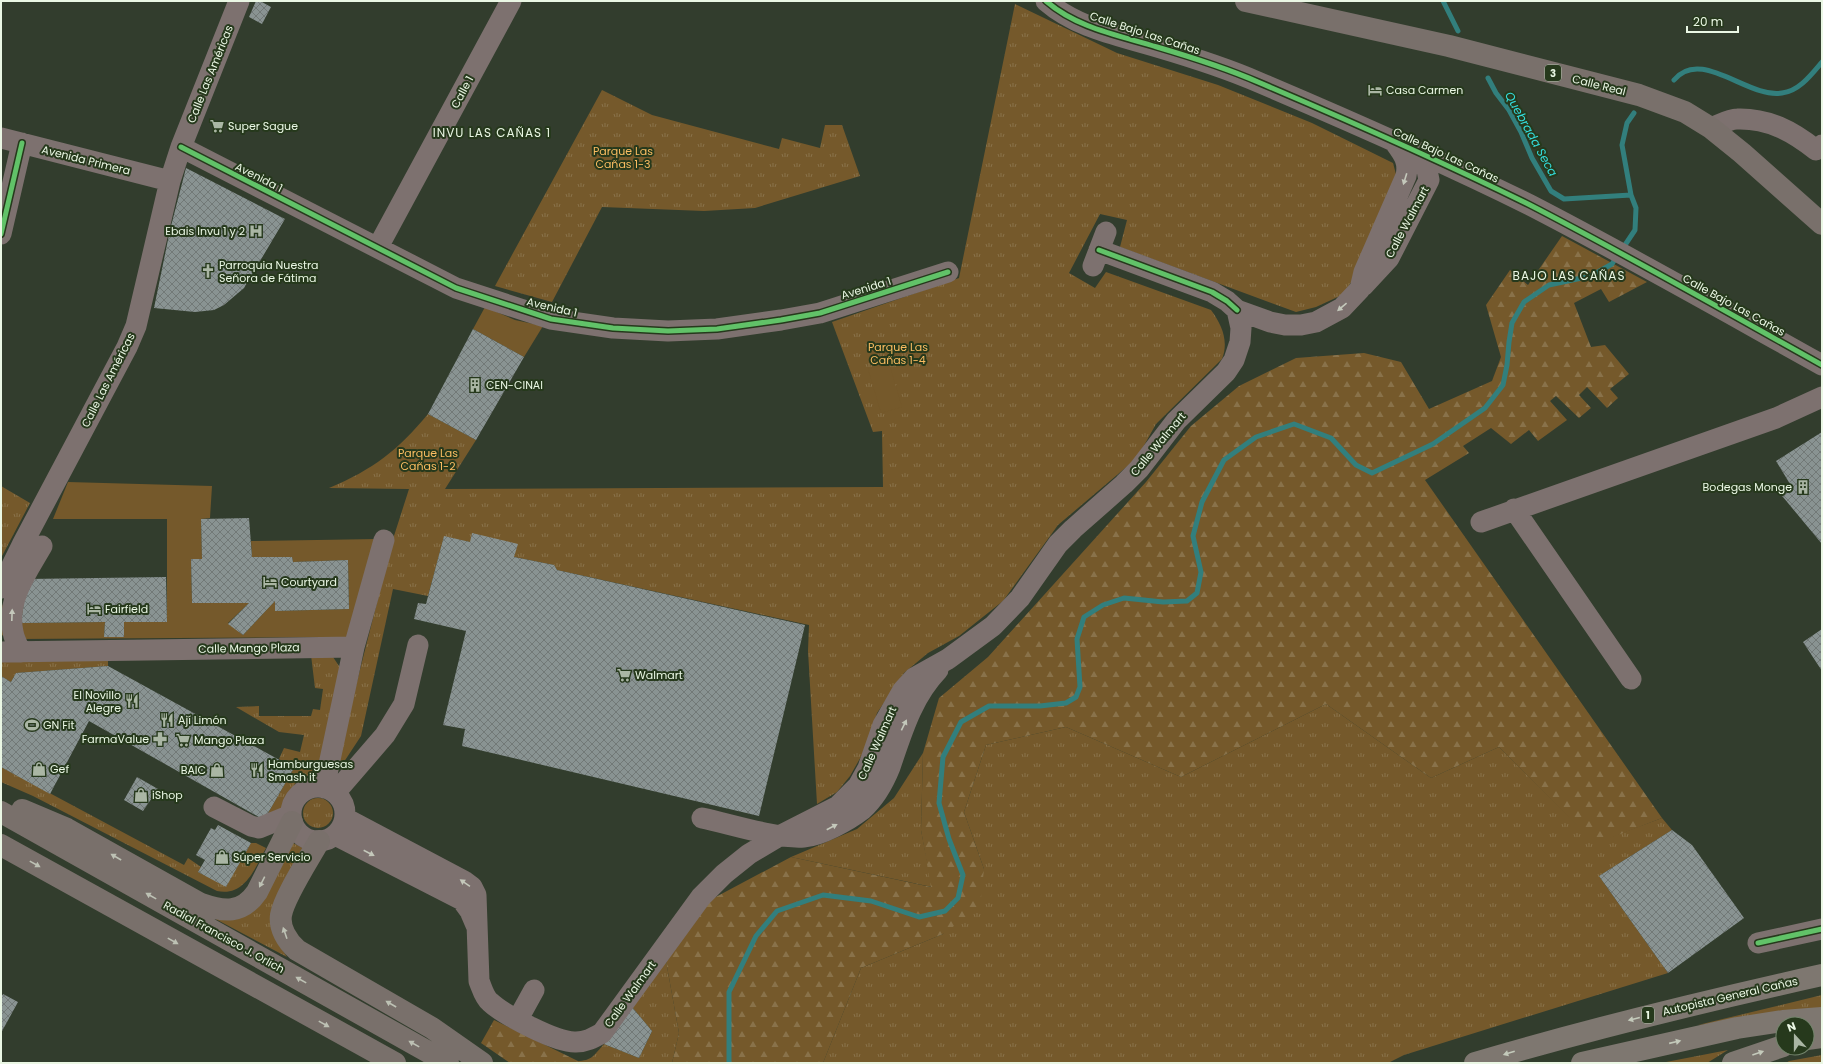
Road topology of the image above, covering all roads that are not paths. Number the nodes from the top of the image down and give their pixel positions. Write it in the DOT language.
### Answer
graph roads {
  1 [pos="239,1"];
  2 [pos="511,1"];
  3 [pos="1046,1"];
  4 [pos="1246,1"];
  5 [pos="1711,128"];
  6 [pos="1,138"];
  7 [pos="22,143"];
  8 [pos="1822,146"];
  9 [pos="181,147"];
  10 [pos="1405,147"];
  11 [pos="170,181"];
  12 [pos="1822,224"];
  13 [pos="1,234"];
  14 [pos="378,247"];
  15 [pos="1099,249"];
  16 [pos="948,272"];
  17 [pos="1237,310"];
  18 [pos="1822,364"];
  19 [pos="1822,397"];
  20 [pos="1514,509"];
  21 [pos="1481,522"];
  22 [pos="384,540"];
  23 [pos="42,546"];
  24 [pos="1,588"];
  25 [pos="418,645"];
  26 [pos="354,647"];
  27 [pos="11,652"];
  28 [pos="1631,679"];
  29 [pos="330,790"];
  30 [pos="1,801"];
  31 [pos="214,807"];
  32 [pos="1,812"];
  33 [pos="292,818"];
  34 [pos="702,818"];
  35 [pos="333,831"];
  36 [pos="781,835"];
  37 [pos="1,845"];
  38 [pos="1822,929"];
  39 [pos="1758,943"];
  40 [pos="1822,975"];
  41 [pos="540,994"];
  42 [pos="1822,1018"];
  43 [pos="524,1023"];
  44 [pos="1775,1048"];
  45 [pos="396,1063"];
  46 [pos="448,1063"];
  47 [pos="482,1063"];
  48 [pos="1475,1063"];
  49 [pos="1582,1063"];
  50 [pos="1733,1063"];
  1 -- 9 [label="street, Calle Las Américas"];
  2 -- 14 [label="street, Calle 1"];
  3 -- 10 [label="street, Calle Bajo Las Cañas"];
  4 -- 5 [label="main road, Calle Real / 3"];
  5 -- 8 [label="street"];
  5 -- 12 [label="main road, Calle Real / 3"];
  6 -- 7 [label="street, Avenida Primera"];
  7 -- 11 [label="street, Avenida Primera"];
  7 -- 13 [label="street"];
  9 -- 11 [label="street, Calle Las Américas"];
  9 -- 14 [label="street, Avenida 1"];
  10 -- 17 [label="street, Calle Walmart, one-way"];
  10 -- 18 [label="street, Calle Bajo Las Cañas"];
  11 -- 24 [label="street, Calle Las Américas"];
  14 -- 16 [label="street, Avenida 1"];
  15 -- 17 [label="street"];
  17 -- 36 [label="street, Calle Walmart"];
  19 -- 20 [label="street"];
  20 -- 21 [label="street"];
  20 -- 28 [label="street"];
  22 -- 26 [label="street"];
  27 -- 23 [label="street, one-way"];
  25 -- 29 [label="street"];
  26 -- 27 [label="street, Calle Mango Plaza"];
  26 -- 29 [label="street"];
  29 -- 33 [label="street"];
  29 -- 35 [label="street"];
  33 -- 30 [label="main road, one-way"];
  31 -- 33 [label="street"];
  46 -- 32 [label="main road, Radial Francisco J. Orlich, one-way"];
  33 -- 35 [label="street"];
  34 -- 36 [label="street"];
  35 -- 43 [label="street, Calle Walmart"];
  47 -- 35 [label="main road, one-way"];
  36 -- 43 [label="street, Calle Walmart"];
  37 -- 45 [label="main road, one-way"];
  38 -- 39 [label="street"];
  40 -- 48 [label="highway, Autopista General Cañas / 1, one-way"];
  41 -- 43 [label="street"];
  49 -- 42 [label="highway, one-way"];
  50 -- 44 [label="highway, one-way"];
}
